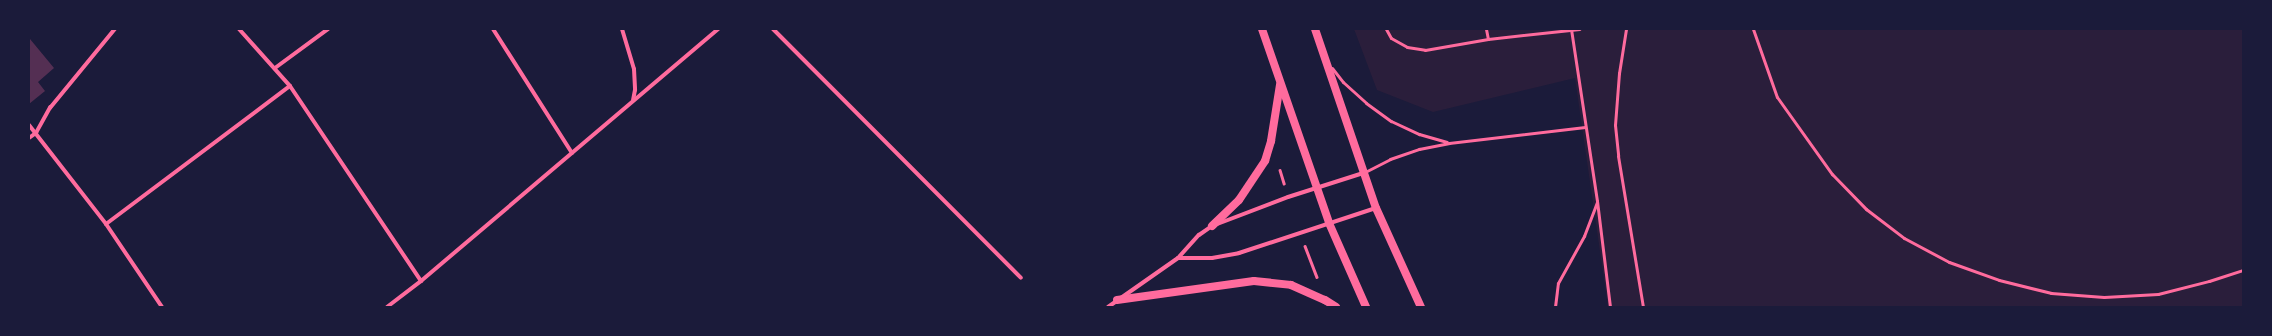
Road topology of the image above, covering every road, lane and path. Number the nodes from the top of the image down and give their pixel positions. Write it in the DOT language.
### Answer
graph roads {
  1 [pos="115,29"];
  2 [pos="239,29"];
  3 [pos="328,29"];
  4 [pos="492,29"];
  5 [pos="622,29"];
  6 [pos="718,29"];
  7 [pos="773,29"];
  8 [pos="1262,29"];
  9 [pos="1315,29"];
  10 [pos="1386,29"];
  11 [pos="1486,29"];
  12 [pos="1579,29"];
  13 [pos="1626,29"];
  14 [pos="1753,29"];
  15 [pos="1571,30"];
  16 [pos="1488,39"];
  17 [pos="1324,58"];
  18 [pos="275,68"];
  19 [pos="1280,84"];
  20 [pos="290,86"];
  21 [pos="633,100"];
  22 [pos="29,125"];
  23 [pos="1585,127"];
  24 [pos="36,133"];
  25 [pos="29,138"];
  26 [pos="1449,143"];
  27 [pos="572,153"];
  28 [pos="1363,173"];
  29 [pos="1316,187"];
  30 [pos="1597,201"];
  31 [pos="1376,208"];
  32 [pos="1329,223"];
  33 [pos="106,224"];
  34 [pos="1212,226"];
  35 [pos="1178,258"];
  36 [pos="2243,270"];
  37 [pos="1021,278"];
  38 [pos="421,281"];
  39 [pos="1117,300"];
  40 [pos="162,307"];
  41 [pos="387,307"];
  42 [pos="1108,307"];
  43 [pos="1336,307"];
  44 [pos="1366,307"];
  45 [pos="1421,307"];
  46 [pos="1555,307"];
  47 [pos="1610,307"];
  48 [pos="1643,307"];
  1 -- 24 [label="street"];
  2 -- 18 [label="street"];
  3 -- 18 [label="street"];
  4 -- 27 [label="street"];
  5 -- 21 [label="street"];
  6 -- 21 [label="street"];
  7 -- 37 [label="street"];
  8 -- 19 [label="main road"];
  9 -- 17 [label="main road"];
  10 -- 16 [label="lane"];
  11 -- 16 [label="lane"];
  12 -- 15 [label="lane"];
  13 -- 48 [label="lane"];
  14 -- 36 [label="lane"];
  15 -- 16 [label="lane"];
  15 -- 23 [label="lane"];
  17 -- 26 [label="lane"];
  17 -- 28 [label="main road"];
  18 -- 20 [label="street"];
  19 -- 29 [label="main road"];
  19 -- 34 [label="main road"];
  20 -- 33 [label="street"];
  20 -- 38 [label="street"];
  21 -- 27 [label="street"];
  22 -- 24 [label="street"];
  23 -- 26 [label="lane"];
  23 -- 30 [label="lane"];
  24 -- 25 [label="street"];
  24 -- 33 [label="street"];
  26 -- 28 [label="lane"];
  27 -- 38 [label="street"];
  28 -- 29 [label="street"];
  28 -- 31 [label="main road"];
  29 -- 32 [label="main road"];
  29 -- 34 [label="street"];
  30 -- 46 [label="lane"];
  30 -- 47 [label="lane"];
  31 -- 32 [label="street"];
  31 -- 45 [label="main road"];
  32 -- 35 [label="street"];
  32 -- 44 [label="main road"];
  33 -- 40 [label="street"];
  34 -- 35 [label="street"];
  35 -- 39 [label="street"];
  38 -- 41 [label="street"];
  39 -- 42 [label="street"];
  39 -- 43 [label="main road"];
}
